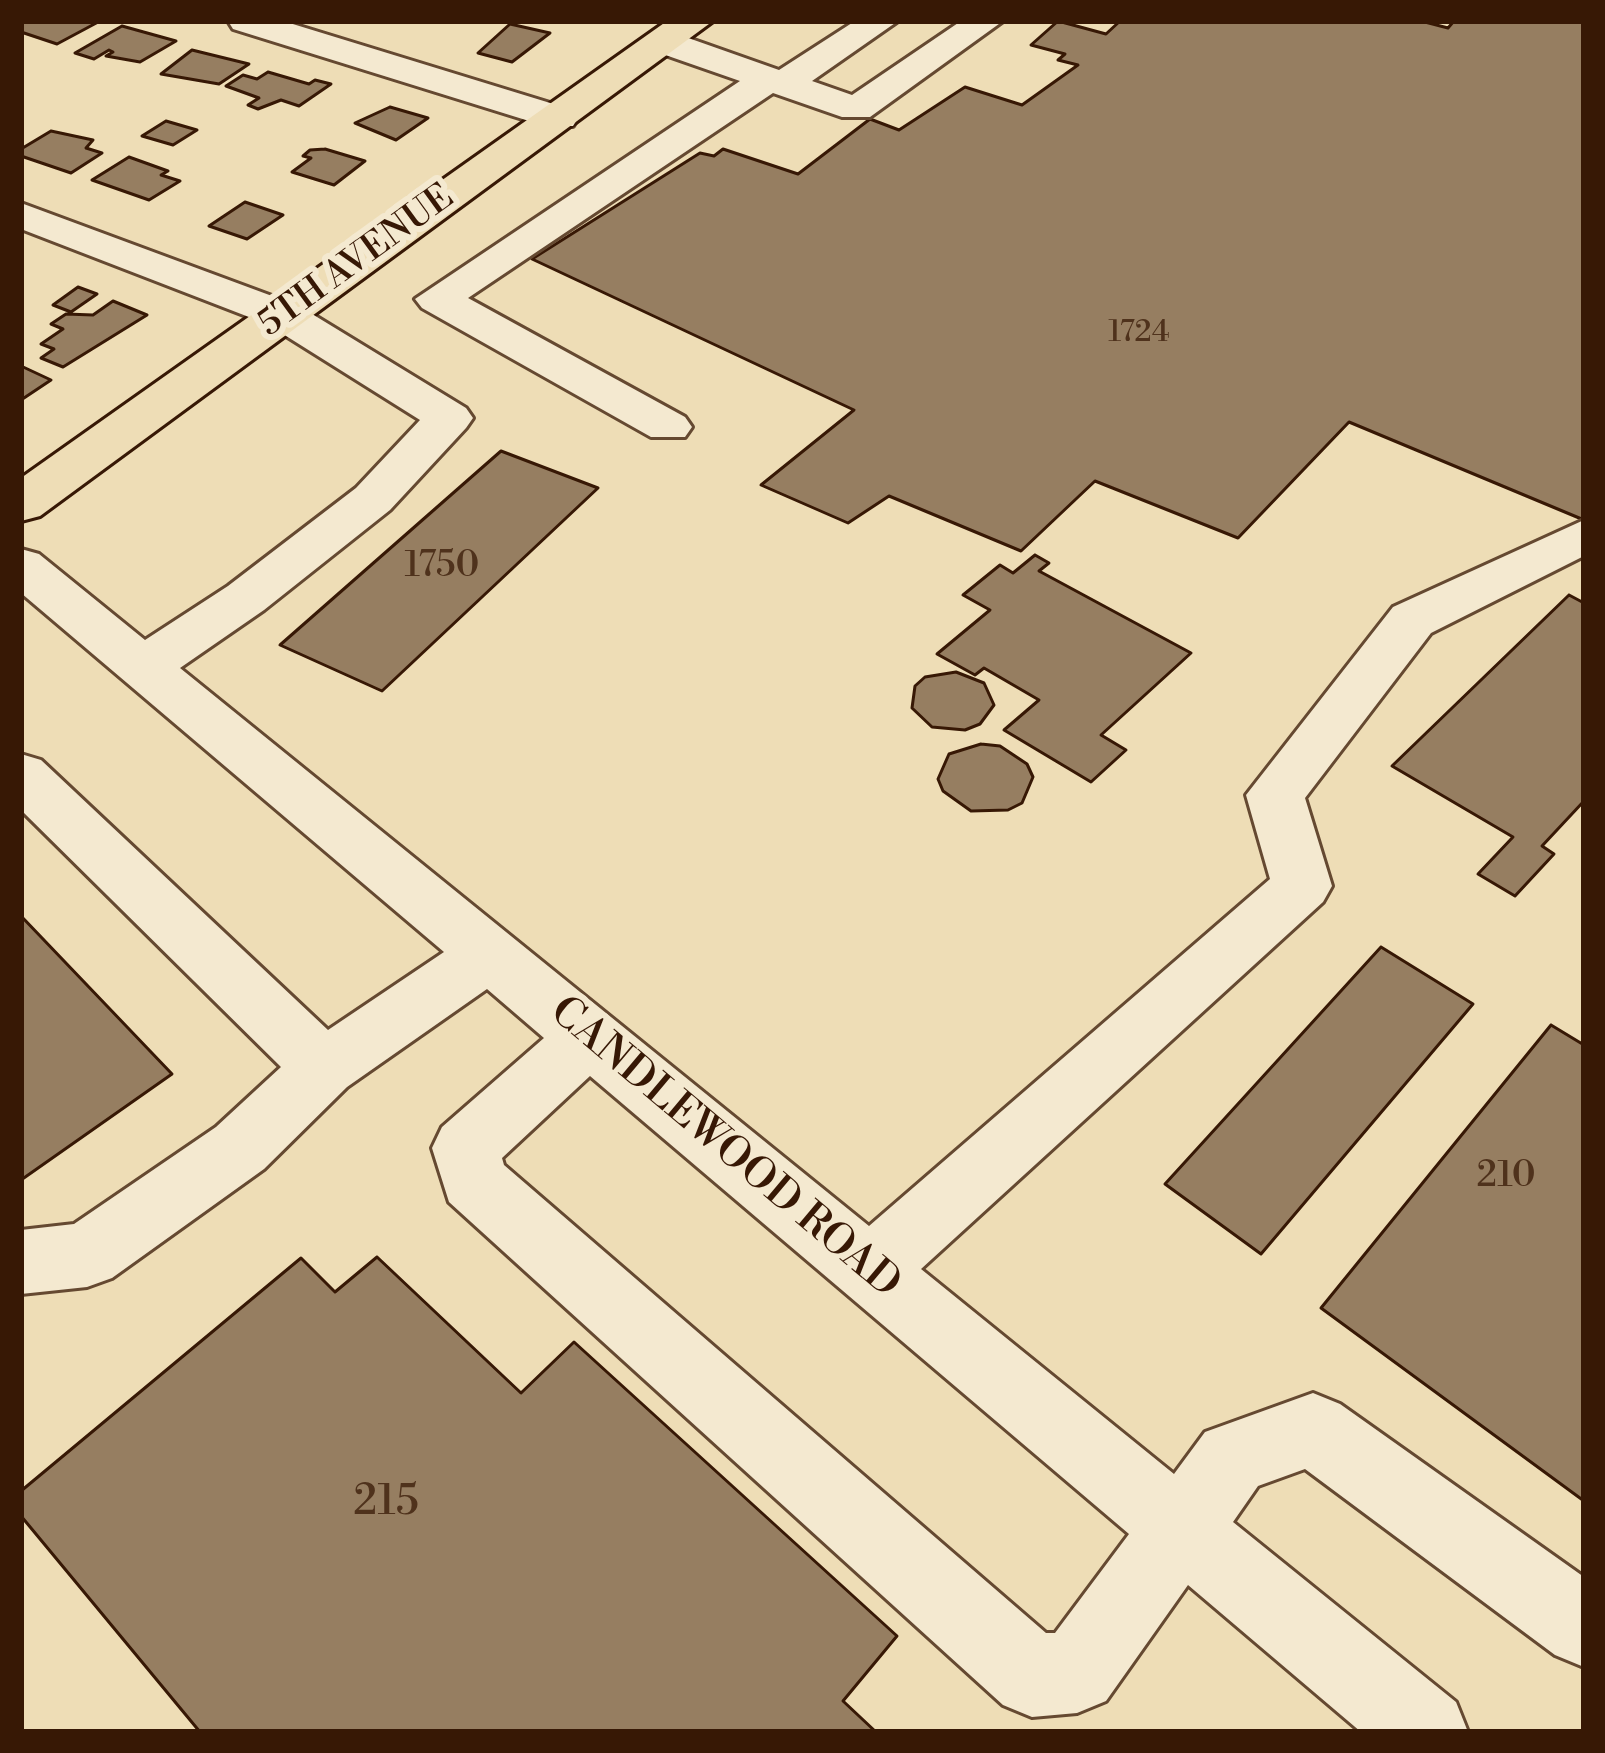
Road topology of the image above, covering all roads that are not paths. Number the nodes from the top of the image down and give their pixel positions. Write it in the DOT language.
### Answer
graph roads {
  1 [pos="246,21"];
  2 [pos="880,21"];
  3 [pos="985,21"];
  4 [pos="679,32"];
  5 [pos="777,81"];
  6 [pos="559,118"];
  7 [pos="21,215"];
  8 [pos="283,314"];
  9 [pos="668,427"];
  10 [pos="21,504"];
  11 [pos="1584,536"];
  12 [pos="21,566"];
  13 [pos="143,668"];
  14 [pos="21,775"];
  15 [pos="489,954"];
  16 [pos="590,1037"];
  17 [pos="324,1068"];
  18 [pos="21,1262"];
  19 [pos="870,1270"];
  20 [pos="1184,1531"];
  21 [pos="1584,1626"];
  22 [pos="1426,1732"];
  1 -- 6 [label="street"];
  2 -- 5 [label="street"];
  3 -- 5 [label="street"];
  4 -- 5 [label="street"];
  4 -- 6 [label="main road, 5TH AVENUE"];
  5 -- 9 [label="street"];
  6 -- 8 [label="main road, 5TH AVENUE"];
  7 -- 8 [label="street"];
  8 -- 10 [label="main road, 5TH AVENUE"];
  8 -- 13 [label="street"];
  11 -- 19 [label="street"];
  12 -- 13 [label="street, CANDLEWOOD ROAD"];
  13 -- 15 [label="street, CANDLEWOOD ROAD"];
  14 -- 17 [label="street"];
  15 -- 16 [label="street, CANDLEWOOD ROAD"];
  15 -- 17 [label="street"];
  16 -- 19 [label="street, CANDLEWOOD ROAD"];
  16 -- 20 [label="street"];
  17 -- 18 [label="street"];
  19 -- 20 [label="street, CANDLEWOOD ROAD"];
  20 -- 21 [label="street"];
  20 -- 22 [label="street, CANDLEWOOD ROAD"];
}
